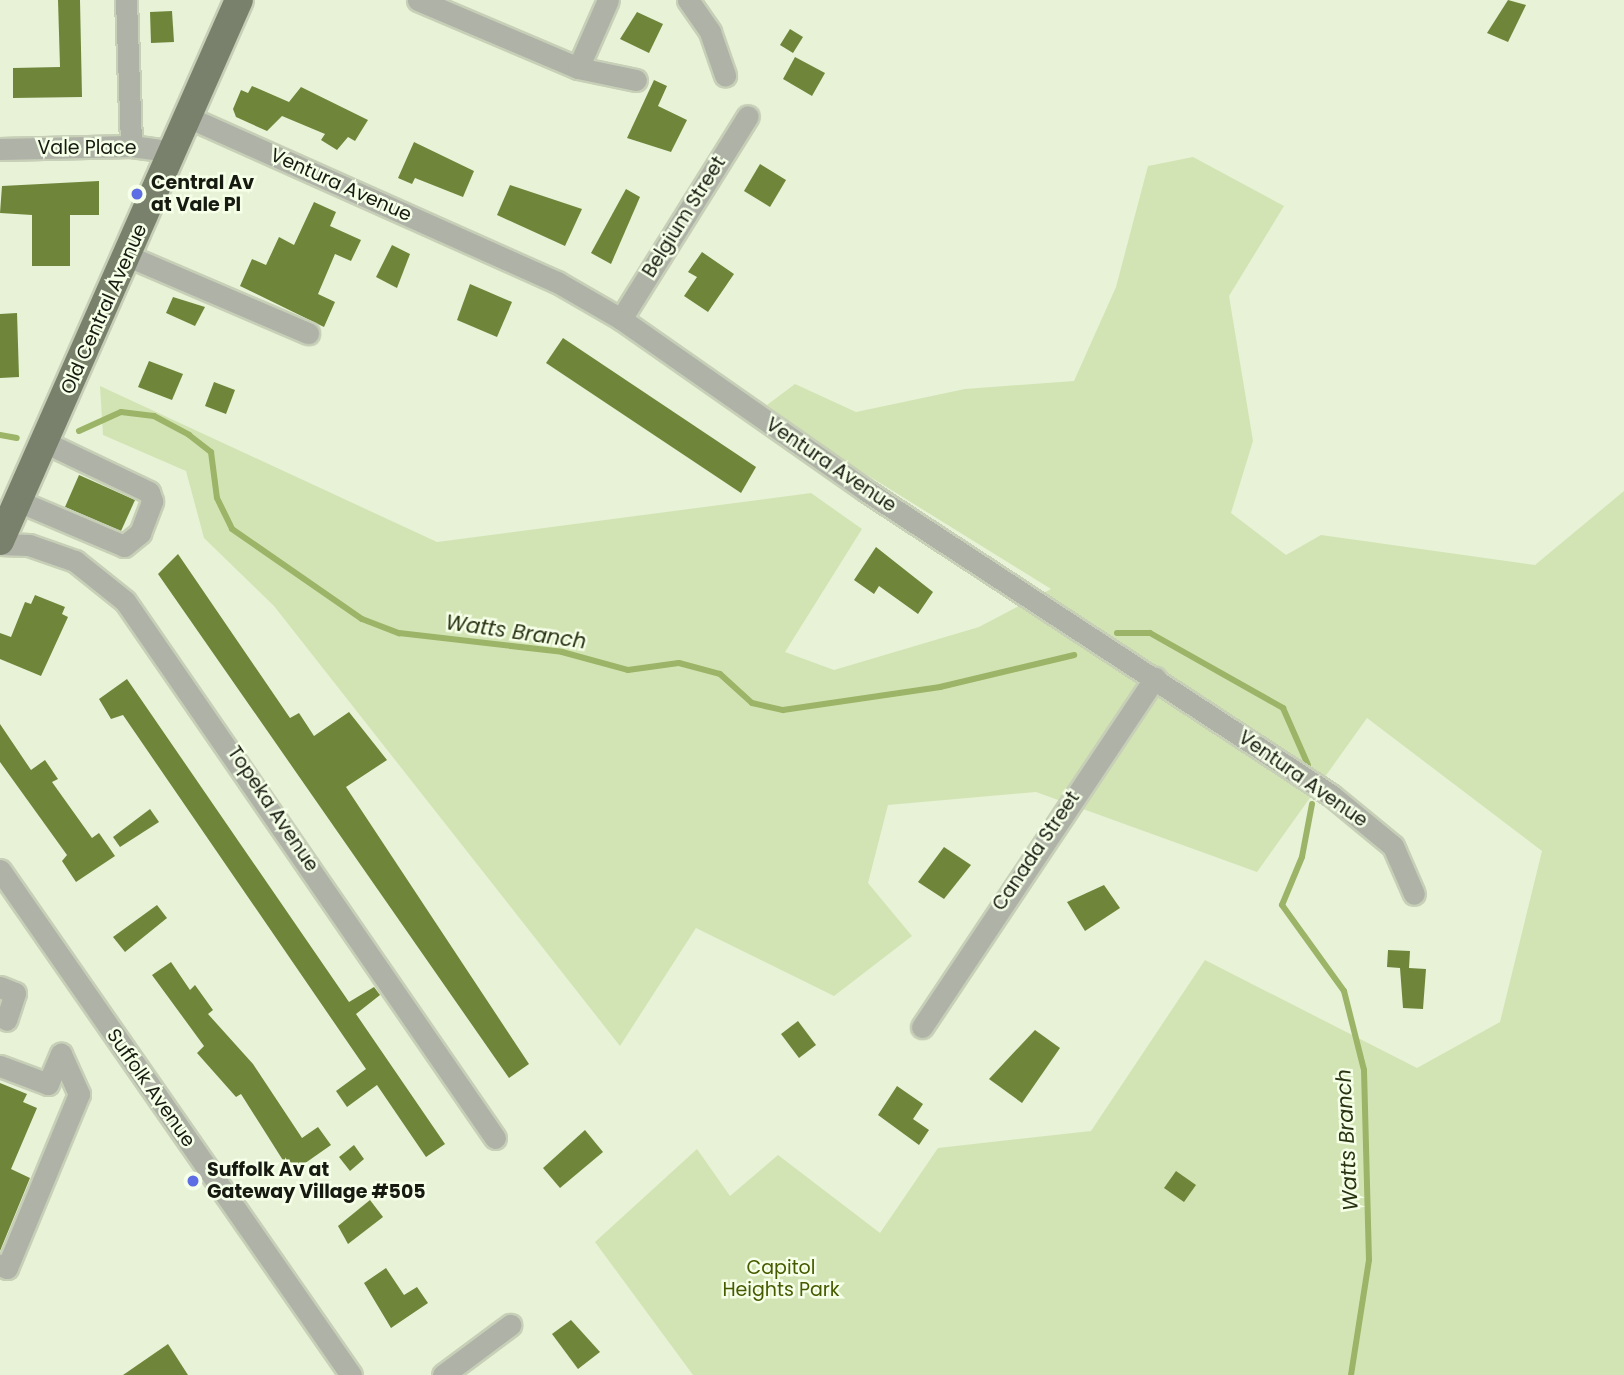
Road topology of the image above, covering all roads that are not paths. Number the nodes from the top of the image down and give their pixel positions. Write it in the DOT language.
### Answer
graph roads {
  1 [pos="126,0"];
  2 [pos="239,0"];
  3 [pos="418,0"];
  4 [pos="608,0"];
  5 [pos="688,0"];
  6 [pos="578,68"];
  7 [pos="725,75"];
  8 [pos="636,80"];
  9 [pos="748,116"];
  10 [pos="190,118"];
  11 [pos="131,145"];
  12 [pos="0,149"];
  13 [pos="175,152"];
  14 [pos="128,256"];
  15 [pos="621,319"];
  16 [pos="307,333"];
  17 [pos="44,442"];
  18 [pos="18,501"];
  19 [pos="0,542"];
  20 [pos="1155,677"];
  21 [pos="0,870"];
  22 [pos="1414,894"];
  23 [pos="0,987"];
  24 [pos="6,1020"];
  25 [pos="922,1027"];
  26 [pos="0,1066"];
  27 [pos="495,1138"];
  28 [pos="0,1265"];
  29 [pos="510,1325"];
  30 [pos="351,1375"];
  31 [pos="443,1375"];
  1 -- 11 [label="street"];
  2 -- 10 [label="main road, Old Central Avenue"];
  3 -- 6 [label="street"];
  4 -- 6 [label="street"];
  5 -- 7 [label="street"];
  6 -- 8 [label="street"];
  9 -- 15 [label="street, Belgium Street"];
  10 -- 13 [label="main road, Old Central Avenue"];
  10 -- 15 [label="street, Ventura Avenue"];
  11 -- 12 [label="street, Vale Place"];
  11 -- 13 [label="street, Vale Place"];
  13 -- 14 [label="main road, Old Central Avenue"];
  14 -- 16 [label="street"];
  14 -- 17 [label="main road, Old Central Avenue"];
  15 -- 20 [label="street, Ventura Avenue"];
  17 -- 18 [label="main road, Old Central Avenue"];
  17 -- 18 [label="street"];
  18 -- 19 [label="main road, Old Central Avenue"];
  19 -- 27 [label="street, Topeka Avenue"];
  20 -- 22 [label="street, Ventura Avenue"];
  20 -- 25 [label="street, Canada Street"];
  21 -- 30 [label="street, Suffolk Avenue"];
  23 -- 24 [label="street"];
  26 -- 28 [label="street"];
  29 -- 31 [label="street"];
}
